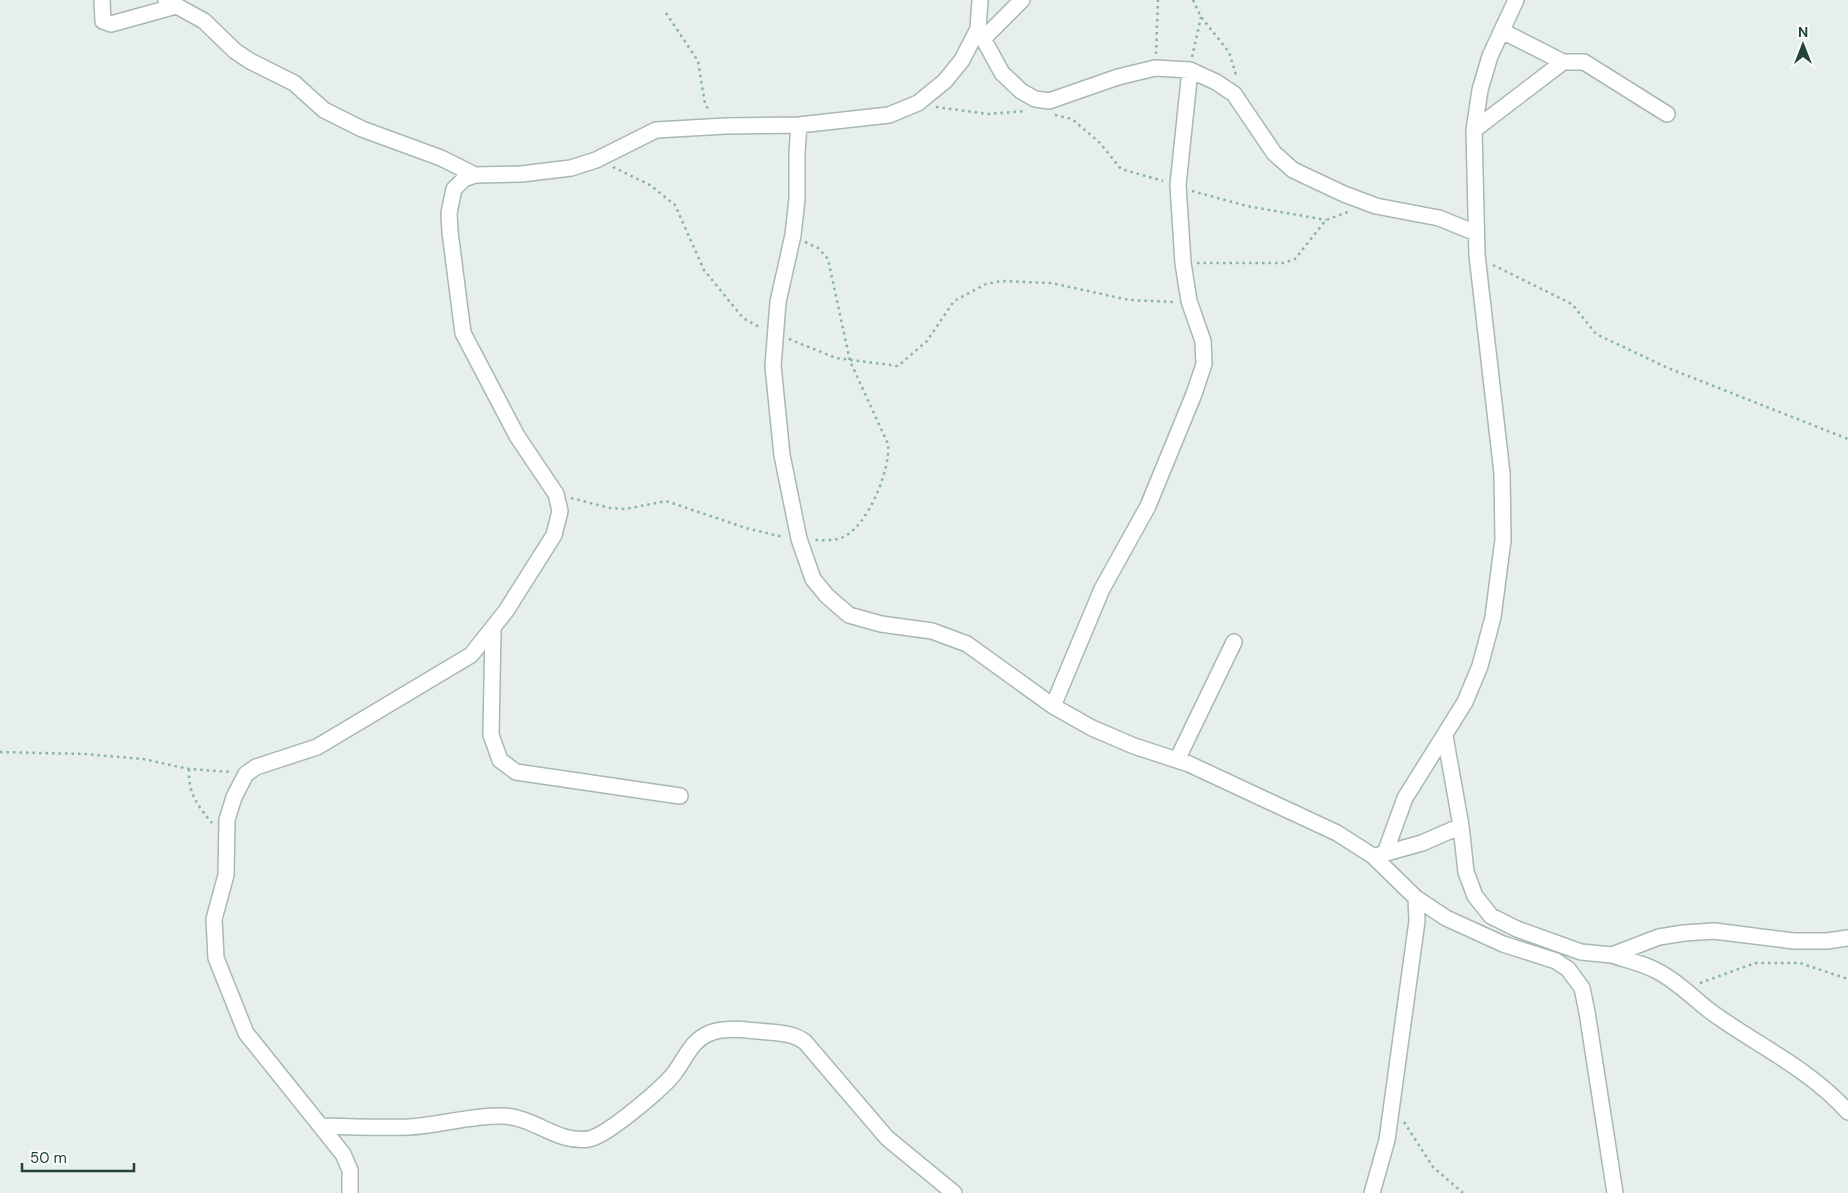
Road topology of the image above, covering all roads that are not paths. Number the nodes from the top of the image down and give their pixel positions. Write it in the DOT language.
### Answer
graph roads {
  1 [pos="102,0"];
  2 [pos="980,0"];
  3 [pos="1022,0"];
  4 [pos="1516,0"];
  5 [pos="171,3"];
  6 [pos="1502,31"];
  7 [pos="981,33"];
  8 [pos="1563,62"];
  9 [pos="1190,70"];
  10 [pos="1667,114"];
  11 [pos="799,125"];
  12 [pos="1474,130"];
  13 [pos="446,161"];
  14 [pos="475,175"];
  15 [pos="452,194"];
  16 [pos="1476,234"];
  17 [pos="493,629"];
  18 [pos="1234,642"];
  19 [pos="1053,706"];
  20 [pos="1445,736"];
  21 [pos="1177,760"];
  22 [pos="680,796"];
  23 [pos="1461,826"];
  24 [pos="1379,855"];
  25 [pos="1416,898"];
  26 [pos="1848,938"];
  27 [pos="1612,955"];
  28 [pos="1848,1112"];
  29 [pos="322,1126"];
  30 [pos="350,1193"];
  31 [pos="954,1193"];
  32 [pos="1372,1193"];
  33 [pos="1615,1193"];
  1 -- 5 [label="street"];
  2 -- 7 [label="street"];
  3 -- 7 [label="street"];
  4 -- 6 [label="street"];
  5 -- 13 [label="street"];
  6 -- 8 [label="street"];
  6 -- 12 [label="street"];
  7 -- 9 [label="street"];
  7 -- 11 [label="street"];
  8 -- 10 [label="street"];
  8 -- 12 [label="street"];
  9 -- 16 [label="street"];
  9 -- 19 [label="street"];
  11 -- 14 [label="street"];
  11 -- 19 [label="street"];
  12 -- 16 [label="street"];
  13 -- 14 [label="street"];
  13 -- 15 [label="street"];
  14 -- 15 [label="street"];
  15 -- 17 [label="street"];
  16 -- 20 [label="street"];
  17 -- 22 [label="street"];
  17 -- 29 [label="street"];
  18 -- 21 [label="street"];
  19 -- 21 [label="street"];
  20 -- 23 [label="street"];
  20 -- 24 [label="street"];
  21 -- 24 [label="street"];
  23 -- 24 [label="street"];
  23 -- 27 [label="street"];
  24 -- 25 [label="street"];
  25 -- 32 [label="street"];
  25 -- 33 [label="street"];
  26 -- 27 [label="street"];
  27 -- 28 [label="street"];
  29 -- 30 [label="street"];
  29 -- 31 [label="street"];
}
